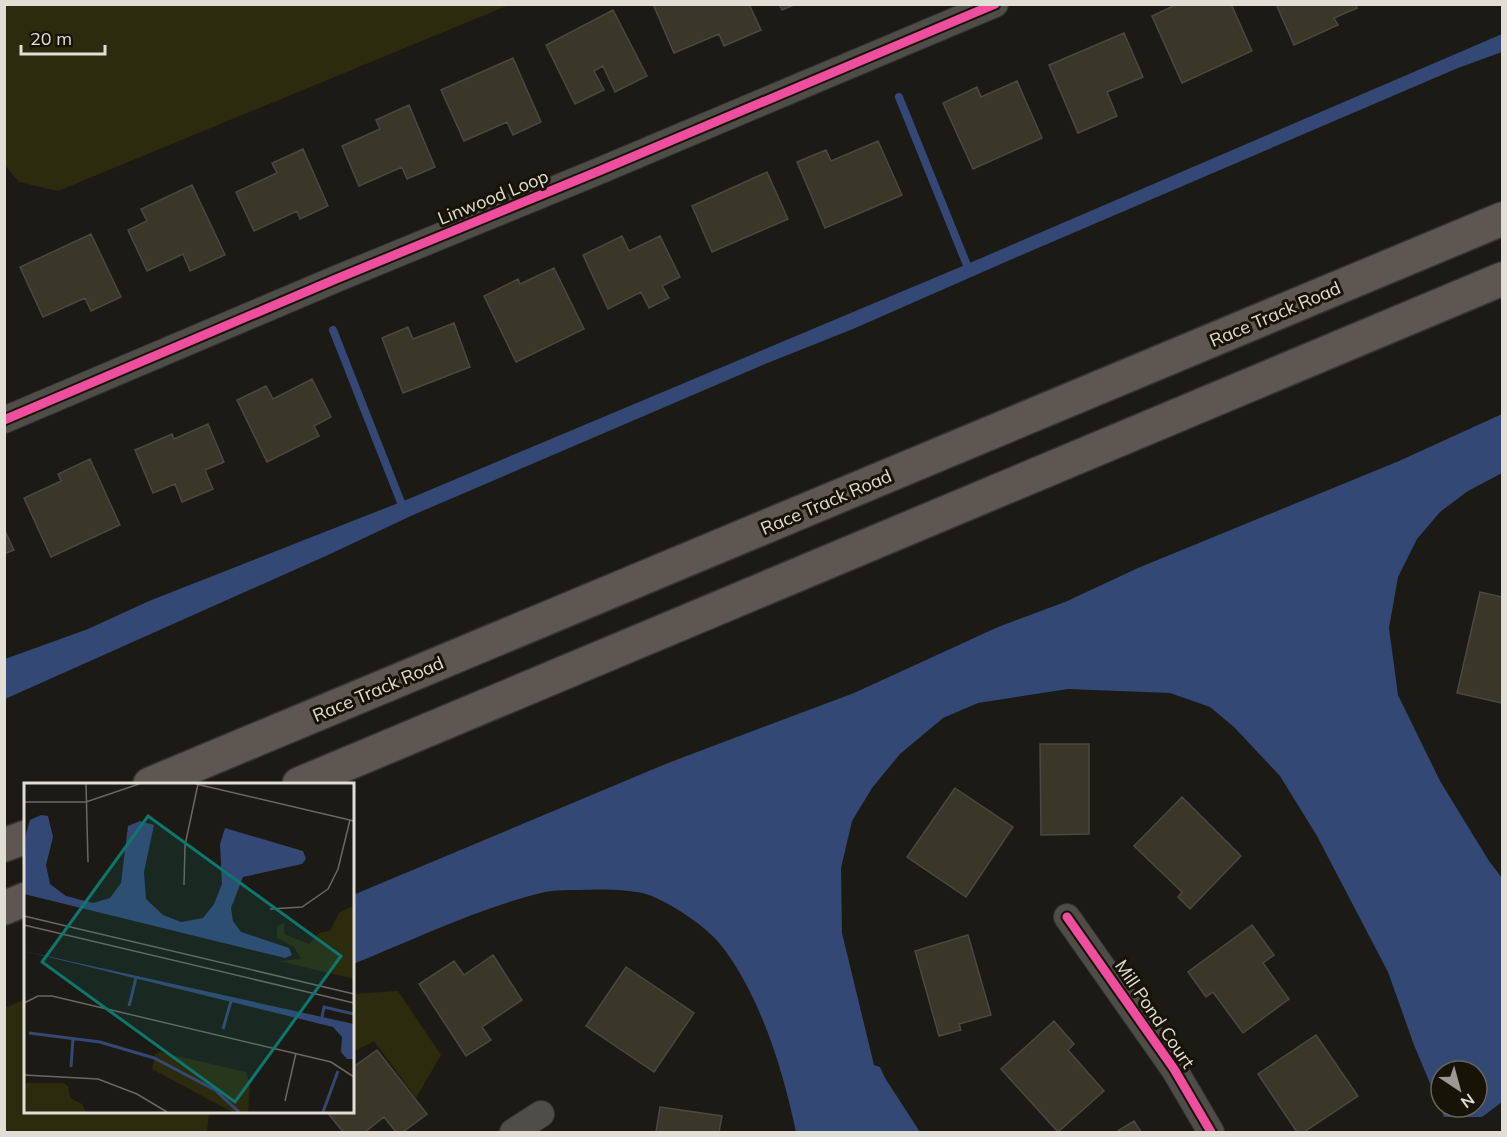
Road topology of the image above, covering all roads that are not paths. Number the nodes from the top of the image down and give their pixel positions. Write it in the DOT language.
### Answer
graph roads {
  1 [pos="995,4"];
  2 [pos="1503,219"];
  3 [pos="1503,279"];
  4 [pos="4,420"];
  5 [pos="152,783"];
  6 [pos="301,783"];
  7 [pos="24,838"];
  8 [pos="4,845"];
  9 [pos="24,900"];
  10 [pos="4,908"];
  11 [pos="1067,917"];
  12 [pos="541,1113"];
  13 [pos="513,1132"];
  14 [pos="1211,1132"];
  1 -- 4 [label="street, Linwood Loop"];
  2 -- 5 [label="main road, Race Track Road"];
  3 -- 6 [label="main road"];
  7 -- 8 [label="main road"];
  9 -- 10 [label="main road"];
  11 -- 14 [label="street, Mill Pond Court"];
  12 -- 13 [label="street"];
}
